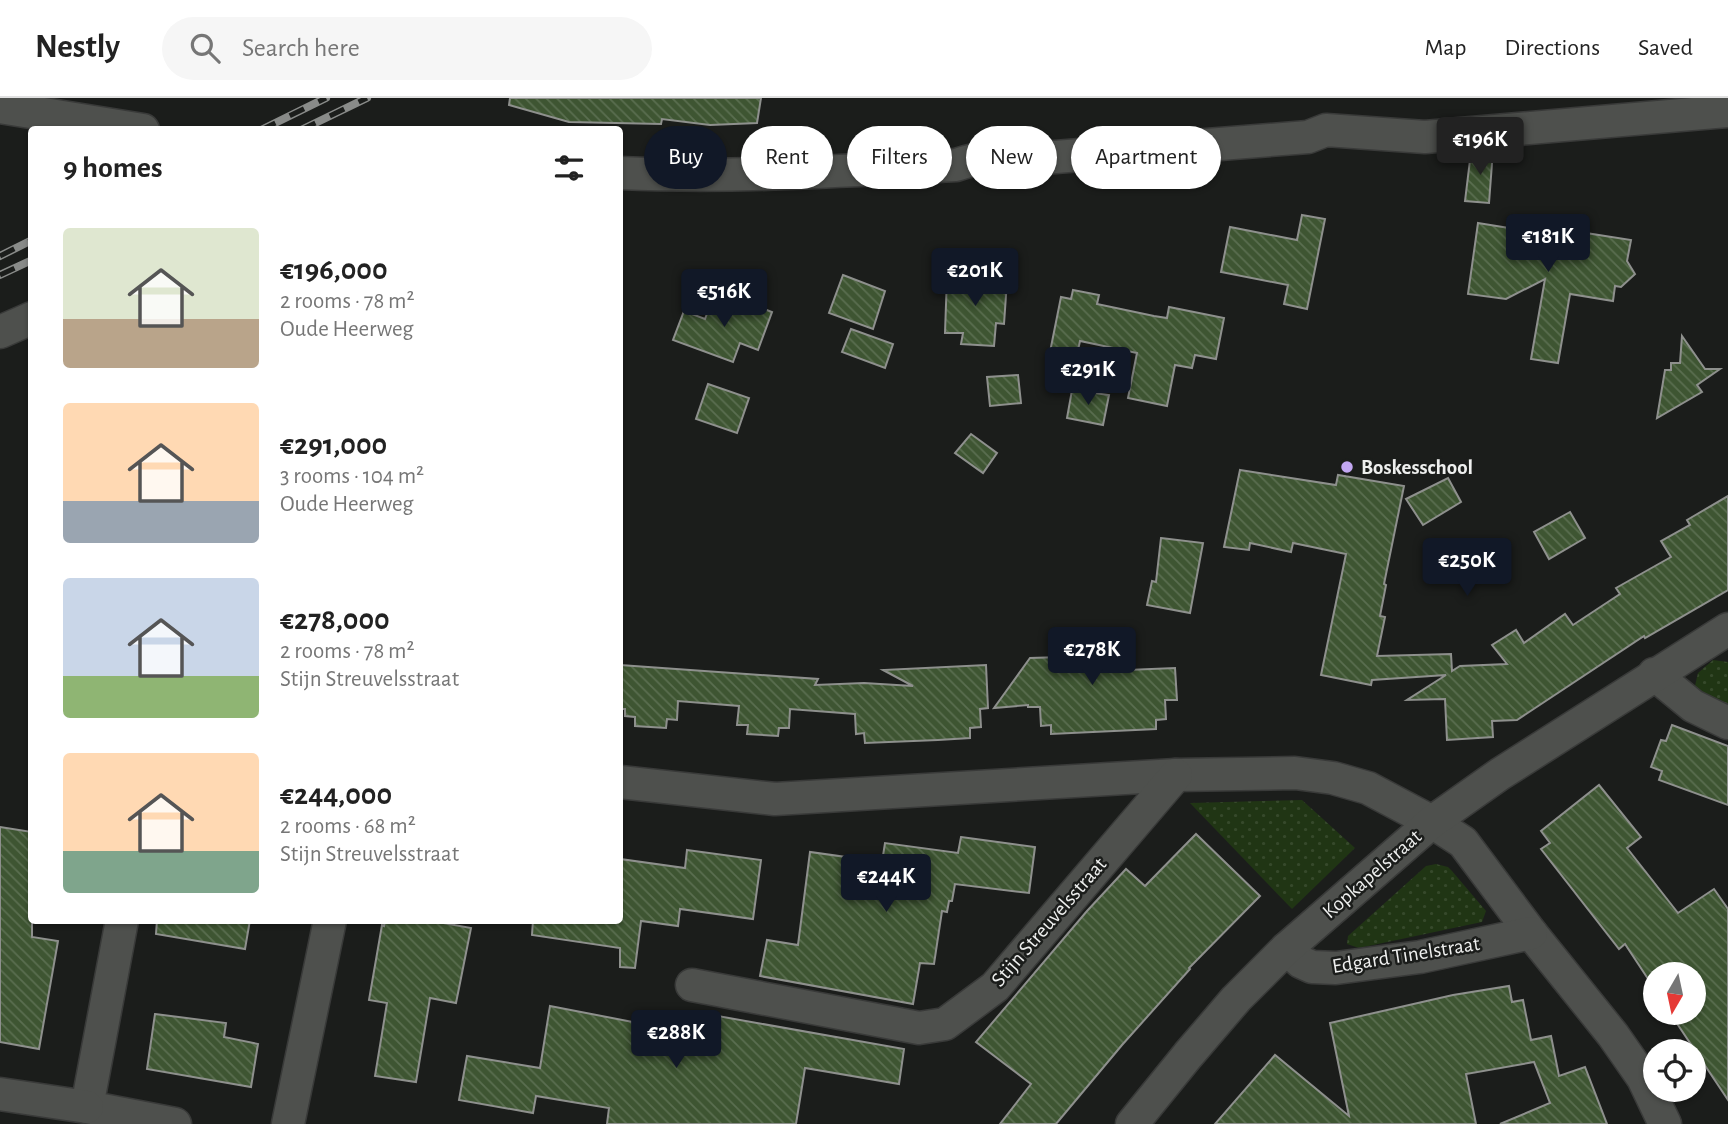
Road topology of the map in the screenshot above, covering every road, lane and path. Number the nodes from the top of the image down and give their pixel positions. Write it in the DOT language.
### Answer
graph roads {
  1 [pos="0,107"];
  2 [pos="1728,111"];
  3 [pos="118,126"];
  4 [pos="623,173"];
  5 [pos="28,320"];
  6 [pos="0,332"];
  7 [pos="1728,629"];
  8 [pos="1654,674"];
  9 [pos="1728,723"];
  10 [pos="1176,775"];
  11 [pos="623,782"];
  12 [pos="1432,822"];
  13 [pos="121,924"];
  14 [pos="329,924"];
  15 [pos="1531,933"];
  16 [pos="1286,950"];
  17 [pos="692,985"];
  18 [pos="0,1094"];
  19 [pos="87,1107"];
  20 [pos="175,1124"];
  21 [pos="288,1124"];
  22 [pos="1132,1124"];
  23 [pos="1665,1124"];
  1 -- 3 [label="street"];
  2 -- 4 [label="street"];
  5 -- 6 [label="street"];
  7 -- 8 [label="street, Kopkapelstraat"];
  8 -- 9 [label="street"];
  8 -- 12 [label="street, Kopkapelstraat"];
  10 -- 11 [label="street"];
  10 -- 12 [label="street"];
  10 -- 17 [label="street, Stijn Streuvelsstraat"];
  12 -- 15 [label="street"];
  12 -- 16 [label="street, Kopkapelstraat"];
  13 -- 19 [label="street"];
  14 -- 21 [label="street"];
  15 -- 16 [label="street, Edgard Tinelstraat"];
  15 -- 23 [label="street"];
  16 -- 22 [label="street, Kopkapelstraat"];
  18 -- 19 [label="street"];
  19 -- 20 [label="street"];
}
